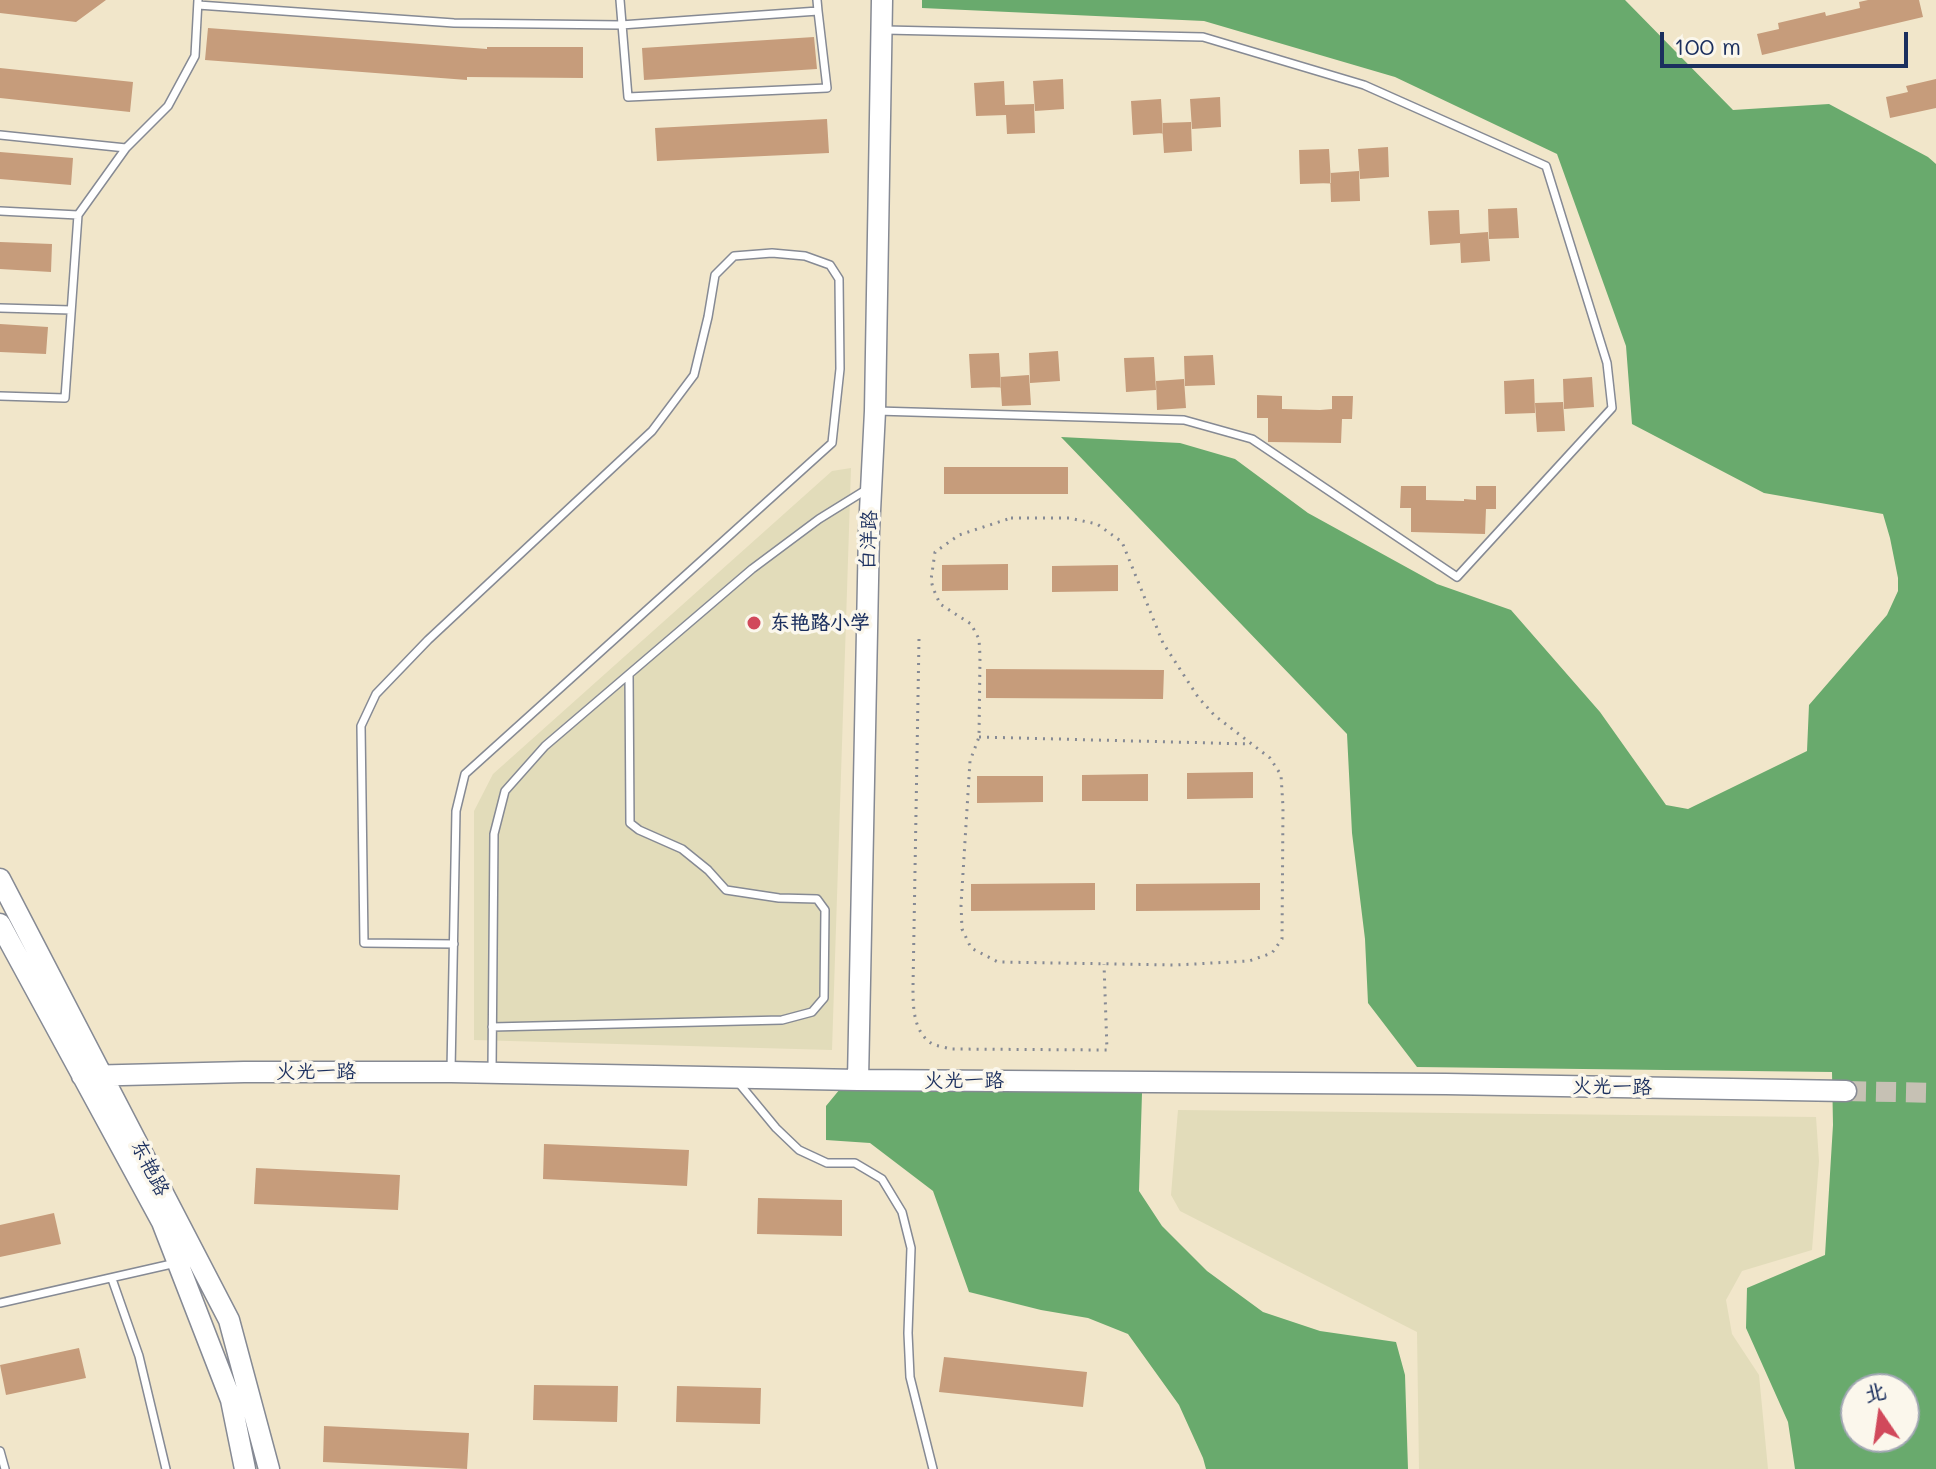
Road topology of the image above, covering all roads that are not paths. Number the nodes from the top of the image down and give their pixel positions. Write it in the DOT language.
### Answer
graph roads {
  1 [pos="620,0"];
  2 [pos="817,0"];
  3 [pos="882,0"];
  4 [pos="198,2"];
  5 [pos="818,11"];
  6 [pos="621,25"];
  7 [pos="883,30"];
  8 [pos="0,135"];
  9 [pos="126,148"];
  10 [pos="0,211"];
  11 [pos="78,215"];
  12 [pos="0,308"];
  13 [pos="71,310"];
  14 [pos="0,396"];
  15 [pos="875,411"];
  16 [pos="871,486"];
  17 [pos="629,675"];
  18 [pos="0,879"];
  19 [pos="0,924"];
  20 [pos="454,944"];
  21 [pos="492,1027"];
  22 [pos="451,1072"];
  23 [pos="492,1073"];
  24 [pos="92,1076"];
  25 [pos="735,1078"];
  26 [pos="858,1080"];
  27 [pos="1846,1091"];
  28 [pos="178,1263"];
  29 [pos="112,1279"];
  30 [pos="0,1303"];
  31 [pos="0,1451"];
  32 [pos="5,1469"];
  33 [pos="166,1469"];
  34 [pos="245,1469"];
  35 [pos="269,1469"];
  36 [pos="933,1469"];
  1 -- 6 [label="lane"];
  2 -- 5 [label="lane"];
  3 -- 7 [label="street, 白洋路"];
  4 -- 6 [label="lane"];
  4 -- 9 [label="lane"];
  5 -- 6 [label="lane"];
  5 -- 6 [label="lane"];
  7 -- 15 [label="street, 白洋路"];
  7 -- 15 [label="lane"];
  8 -- 9 [label="lane"];
  9 -- 11 [label="lane"];
  10 -- 11 [label="lane"];
  11 -- 13 [label="lane"];
  12 -- 13 [label="lane"];
  13 -- 14 [label="lane"];
  15 -- 16 [label="street, 白洋路"];
  16 -- 17 [label="lane"];
  16 -- 26 [label="street, 白洋路"];
  17 -- 21 [label="lane"];
  17 -- 21 [label="lane"];
  18 -- 24 [label="street, 东艳路"];
  19 -- 24 [label="street, 东艳路"];
  20 -- 20 [label="lane"];
  20 -- 22 [label="lane"];
  21 -- 23 [label="lane"];
  22 -- 23 [label="street, 火光一路"];
  22 -- 24 [label="street, 火光一路"];
  23 -- 25 [label="street, 火光一路"];
  24 -- 28 [label="street, 东艳路"];
  24 -- 35 [label="street, 东艳路"];
  25 -- 26 [label="street, 火光一路"];
  25 -- 36 [label="lane"];
  26 -- 27 [label="street, 火光一路"];
  28 -- 29 [label="lane"];
  28 -- 34 [label="street, 东艳路"];
  29 -- 30 [label="lane"];
  29 -- 33 [label="lane"];
  31 -- 32 [label="lane"];
}
